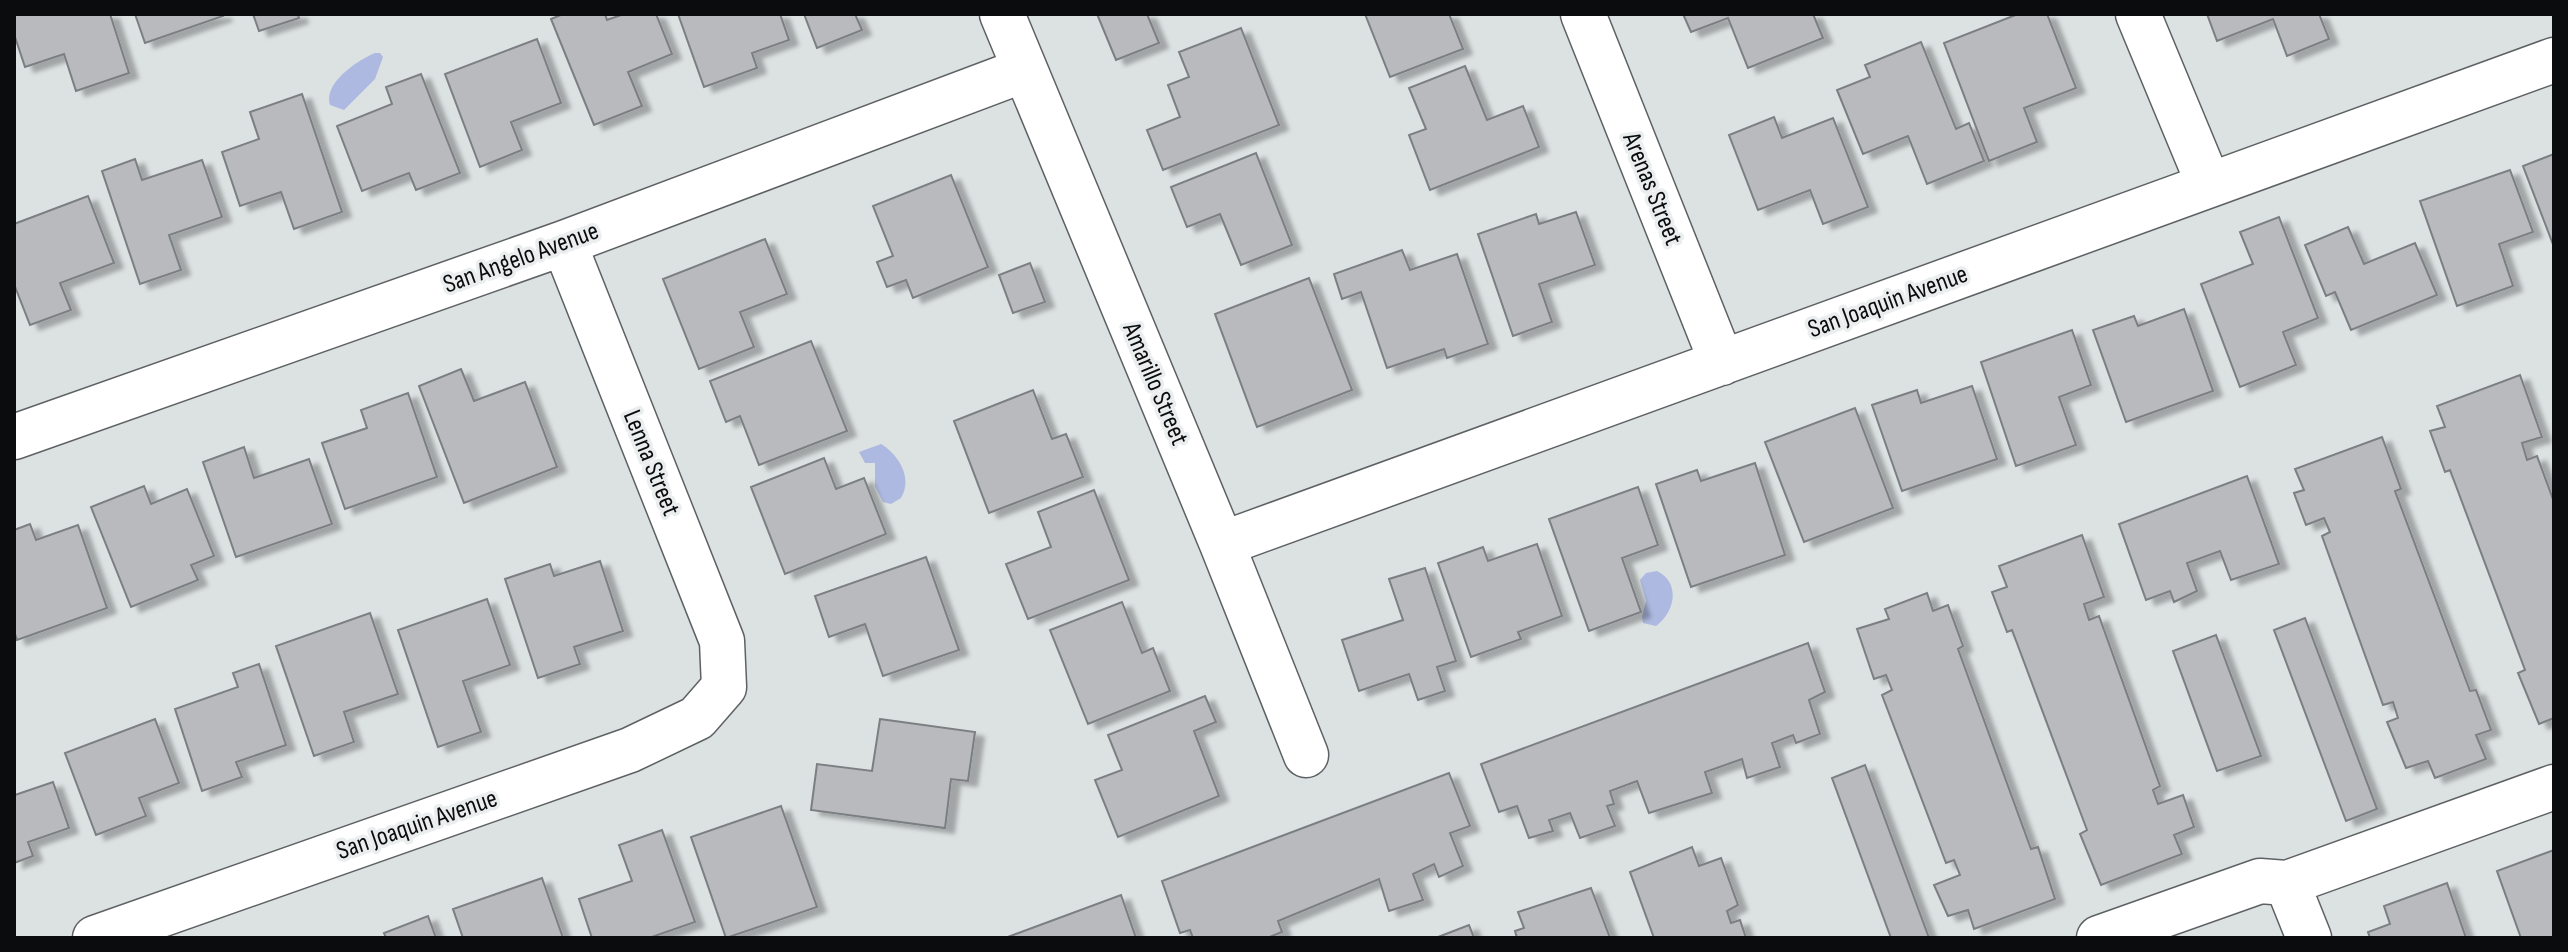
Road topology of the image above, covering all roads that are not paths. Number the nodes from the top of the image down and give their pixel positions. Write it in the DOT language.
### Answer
graph roads {
  1 [pos="1002,14"];
  2 [pos="1583,14"];
  3 [pos="2138,14"];
  4 [pos="2554,60"];
  5 [pos="1024,70"];
  6 [pos="2209,185"];
  7 [pos="564,243"];
  8 [pos="1722,363"];
  9 [pos="14,437"];
  10 [pos="1222,544"];
  11 [pos="724,687"];
  12 [pos="1306,755"];
  13 [pos="2554,787"];
  14 [pos="2287,883"];
  15 [pos="95,938"];
  16 [pos="2099,938"];
  17 [pos="2309,938"];
  1 -- 5 [label="street, Amarillo Street"];
  2 -- 8 [label="street, Arenas Street"];
  3 -- 6 [label="street"];
  4 -- 6 [label="street, San Joaquin Avenue"];
  5 -- 7 [label="street, San Angelo Avenue"];
  5 -- 10 [label="street, Amarillo Street"];
  6 -- 8 [label="street, San Joaquin Avenue"];
  7 -- 9 [label="street, San Angelo Avenue"];
  7 -- 11 [label="street, Lenna Street"];
  8 -- 10 [label="street, San Joaquin Avenue"];
  10 -- 12 [label="street, Amarillo Street"];
  11 -- 15 [label="street, San Joaquin Avenue"];
  13 -- 14 [label="street"];
  14 -- 16 [label="street"];
  14 -- 17 [label="street"];
}
